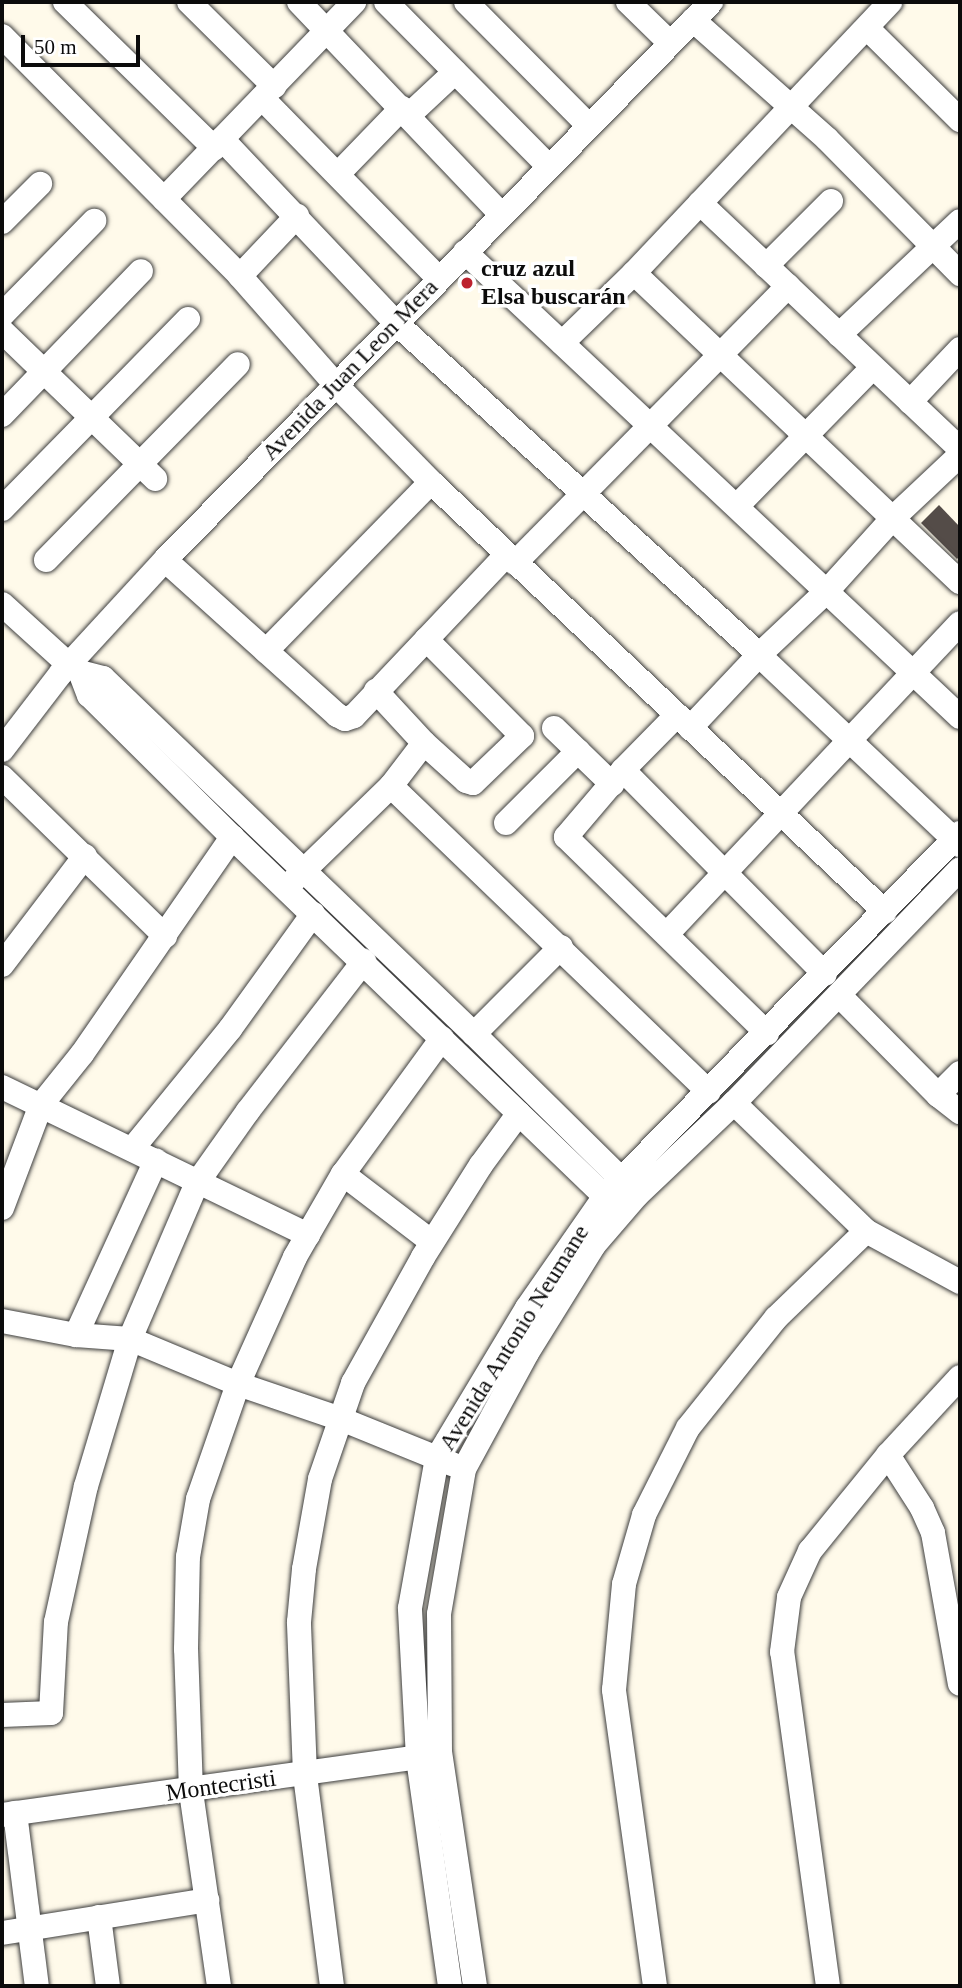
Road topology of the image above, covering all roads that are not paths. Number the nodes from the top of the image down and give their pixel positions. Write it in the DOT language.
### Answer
graph roads {
  1 [pos="65,2"];
  2 [pos="189,2"];
  3 [pos="299,2"];
  4 [pos="354,2"];
  5 [pos="386,2"];
  6 [pos="466,2"];
  7 [pos="628,2"];
  8 [pos="711,2"];
  9 [pos="890,2"];
  10 [pos="693,20"];
  11 [pos="867,28"];
  12 [pos="328,30"];
  13 [pos="2,36"];
  14 [pos="670,43"];
  15 [pos="455,72"];
  16 [pos="268,92"];
  17 [pos="790,106"];
  18 [pos="405,111"];
  19 [pos="960,120"];
  20 [pos="588,125"];
  21 [pos="218,143"];
  22 [pos="549,167"];
  23 [pos="338,174"];
  24 [pos="40,184"];
  25 [pos="164,200"];
  26 [pos="831,201"];
  27 [pos="700,202"];
  28 [pos="501,214"];
  29 [pos="297,216"];
  30 [pos="94,221"];
  31 [pos="960,221"];
  32 [pos="2,222"];
  33 [pos="935,248"];
  34 [pos="465,252"];
  35 [pos="766,266"];
  36 [pos="141,271"];
  37 [pos="634,273"];
  38 [pos="960,274"];
  39 [pos="240,275"];
  40 [pos="439,279"];
  41 [pos="788,286"];
  42 [pos="2,315"];
  43 [pos="188,319"];
  44 [pos="397,323"];
  45 [pos="2,331"];
  46 [pos="839,335"];
  47 [pos="562,343"];
  48 [pos="960,349"];
  49 [pos="720,355"];
  50 [pos="238,365"];
  51 [pos="873,367"];
  52 [pos="44,372"];
  53 [pos="336,385"];
  54 [pos="910,402"];
  55 [pos="2,415"];
  56 [pos="91,417"];
  57 [pos="647,426"];
  58 [pos="805,435"];
  59 [pos="960,449"];
  60 [pos="960,456"];
  61 [pos="147,472"];
  62 [pos="431,482"];
  63 [pos="582,494"];
  64 [pos="737,506"];
  65 [pos="2,509"];
  66 [pos="893,518"];
  67 [pos="46,559"];
  68 [pos="510,559"];
  69 [pos="165,560"];
  70 [pos="960,582"];
  71 [pos="827,591"];
  72 [pos="2,604"];
  73 [pos="960,623"];
  74 [pos="426,639"];
  75 [pos="266,651"];
  76 [pos="759,655"];
  77 [pos="74,668"];
  78 [pos="912,671"];
  79 [pos="376,691"];
  80 [pos="960,717"];
  81 [pos="683,722"];
  82 [pos="554,728"];
  83 [pos="849,738"];
  84 [pos="424,743"];
  85 [pos="2,750"];
  86 [pos="578,751"];
  87 [pos="2,777"];
  88 [pos="617,777"];
  89 [pos="391,786"];
  90 [pos="779,813"];
  91 [pos="506,823"];
  92 [pos="232,837"];
  93 [pos="958,839"];
  94 [pos="85,856"];
  95 [pos="304,870"];
  96 [pos="725,872"];
  97 [pos="958,875"];
  98 [pos="286,888"];
  99 [pos="885,912"];
  100 [pos="313,914"];
  101 [pos="667,934"];
  102 [pos="165,936"];
  103 [pos="561,947"];
  104 [pos="364,961"];
  105 [pos="2,965"];
  106 [pos="825,974"];
  107 [pos="839,995"];
  108 [pos="767,1033"];
  109 [pos="474,1034"];
  110 [pos="442,1038"];
  111 [pos="960,1073"];
  112 [pos="2,1087"];
  113 [pos="709,1092"];
  114 [pos="939,1095"];
  115 [pos="734,1103"];
  116 [pos="41,1105"];
  117 [pos="960,1112"];
  118 [pos="519,1113"];
  119 [pos="133,1148"];
  120 [pos="156,1160"];
  121 [pos="343,1174"];
  122 [pos="197,1183"];
  123 [pos="621,1196"];
  124 [pos="2,1208"];
  125 [pos="866,1231"];
  126 [pos="308,1234"];
  127 [pos="432,1242"];
  128 [pos="960,1282"];
  129 [pos="2,1321"];
  130 [pos="76,1335"];
  131 [pos="130,1339"];
  132 [pos="960,1377"];
  133 [pos="238,1384"];
  134 [pos="341,1419"];
  135 [pos="888,1455"];
  136 [pos="437,1458"];
  137 [pos="464,1469"];
  138 [pos="960,1684"];
  139 [pos="2,1715"];
  140 [pos="429,1755"];
  141 [pos="305,1774"];
  142 [pos="191,1791"];
  143 [pos="8,1814"];
  144 [pos="207,1900"];
  145 [pos="99,1917"];
  146 [pos="29,1927"];
  147 [pos="2,1933"];
  148 [pos="37,1986"];
  149 [pos="108,1986"];
  150 [pos="219,1986"];
  151 [pos="332,1986"];
  152 [pos="450,1986"];
  153 [pos="475,1986"];
  154 [pos="655,1986"];
  155 [pos="828,1986"];
  1 -- 21 [label="street"];
  2 -- 16 [label="street"];
  3 -- 12 [label="street"];
  4 -- 12 [label="street"];
  5 -- 15 [label="street"];
  6 -- 20 [label="street"];
  7 -- 14 [label="street"];
  8 -- 10 [label="street, Avenida Juan Leon Mera"];
  9 -- 11 [label="street"];
  10 -- 14 [label="street, Avenida Juan Leon Mera"];
  10 -- 17 [label="street"];
  11 -- 17 [label="street"];
  11 -- 19 [label="street"];
  12 -- 16 [label="street"];
  12 -- 18 [label="street"];
  13 -- 25 [label="street"];
  14 -- 20 [label="street, Avenida Juan Leon Mera"];
  15 -- 18 [label="street"];
  15 -- 22 [label="street"];
  16 -- 21 [label="street"];
  16 -- 23 [label="street"];
  17 -- 27 [label="street"];
  17 -- 33 [label="street"];
  18 -- 23 [label="street"];
  18 -- 28 [label="street"];
  20 -- 22 [label="street, Avenida Juan Leon Mera"];
  21 -- 25 [label="street"];
  21 -- 29 [label="street"];
  22 -- 28 [label="street, Avenida Juan Leon Mera"];
  23 -- 40 [label="street"];
  24 -- 32 [label="street"];
  25 -- 39 [label="street"];
  26 -- 35 [label="street"];
  27 -- 35 [label="street"];
  27 -- 37 [label="street"];
  28 -- 34 [label="street, Avenida Juan Leon Mera"];
  29 -- 39 [label="street"];
  29 -- 44 [label="street"];
  30 -- 42 [label="street"];
  31 -- 33 [label="street"];
  33 -- 38 [label="street"];
  33 -- 46 [label="street"];
  34 -- 40 [label="street, Avenida Juan Leon Mera"];
  34 -- 47 [label="street"];
  35 -- 41 [label="street"];
  36 -- 52 [label="street"];
  37 -- 47 [label="street"];
  37 -- 49 [label="street"];
  39 -- 53 [label="street"];
  40 -- 44 [label="street, Avenida Juan Leon Mera"];
  41 -- 46 [label="street"];
  41 -- 49 [label="street"];
  43 -- 56 [label="street"];
  44 -- 53 [label="street, Avenida Juan Leon Mera"];
  44 -- 63 [label="street"];
  45 -- 52 [label="street"];
  46 -- 51 [label="street"];
  47 -- 57 [label="street"];
  48 -- 54 [label="street"];
  49 -- 57 [label="street"];
  49 -- 58 [label="street"];
  50 -- 61 [label="street"];
  51 -- 54 [label="street"];
  51 -- 58 [label="street"];
  52 -- 55 [label="street"];
  52 -- 56 [label="street"];
  53 -- 62 [label="street"];
  53 -- 69 [label="street, Avenida Juan Leon Mera"];
  54 -- 59 [label="street"];
  56 -- 61 [label="street"];
  56 -- 65 [label="street"];
  57 -- 63 [label="street"];
  57 -- 64 [label="street"];
  58 -- 64 [label="street"];
  58 -- 66 [label="street"];
  60 -- 66 [label="street"];
  61 -- 67 [label="street"];
  62 -- 68 [label="street"];
  62 -- 75 [label="street"];
  63 -- 68 [label="street"];
  63 -- 76 [label="street"];
  64 -- 71 [label="street"];
  66 -- 70 [label="street"];
  66 -- 71 [label="street"];
  68 -- 74 [label="street"];
  68 -- 81 [label="street"];
  69 -- 75 [label="street"];
  69 -- 77 [label="street, Avenida Juan Leon Mera"];
  71 -- 76 [label="street"];
  71 -- 78 [label="street"];
  72 -- 77 [label="street"];
  73 -- 78 [label="street"];
  74 -- 79 [label="street"];
  74 -- 84 [label="street"];
  75 -- 79 [label="street"];
  76 -- 81 [label="street"];
  76 -- 83 [label="street"];
  77 -- 85 [label="street, Avenida Juan Leon Mera"];
  77 -- 92 [label="street"];
  77 -- 95 [label="street"];
  78 -- 80 [label="street"];
  78 -- 83 [label="street"];
  79 -- 84 [label="street"];
  81 -- 88 [label="street"];
  81 -- 90 [label="street"];
  82 -- 86 [label="street"];
  83 -- 90 [label="street"];
  83 -- 93 [label="street"];
  84 -- 89 [label="street"];
  86 -- 88 [label="street"];
  86 -- 91 [label="street"];
  87 -- 94 [label="street"];
  88 -- 96 [label="street"];
  88 -- 101 [label="street"];
  89 -- 95 [label="street"];
  89 -- 103 [label="street"];
  90 -- 96 [label="street"];
  90 -- 99 [label="street"];
  92 -- 98 [label="street"];
  92 -- 102 [label="street"];
  93 -- 99 [label="street, Avenida Antonio Neumane"];
  94 -- 102 [label="street"];
  94 -- 105 [label="street"];
  95 -- 98 [label="street"];
  95 -- 109 [label="street"];
  96 -- 101 [label="street"];
  96 -- 106 [label="street"];
  97 -- 107 [label="street, Avenida Antonio Neumane"];
  98 -- 100 [label="street"];
  99 -- 106 [label="street, Avenida Antonio Neumane"];
  100 -- 104 [label="street"];
  100 -- 119 [label="street"];
  101 -- 108 [label="street"];
  102 -- 116 [label="street"];
  103 -- 109 [label="street"];
  103 -- 113 [label="street"];
  104 -- 110 [label="street"];
  104 -- 122 [label="street"];
  106 -- 108 [label="street, Avenida Antonio Neumane"];
  107 -- 114 [label="street"];
  107 -- 115 [label="street, Avenida Antonio Neumane"];
  108 -- 113 [label="street, Avenida Antonio Neumane"];
  109 -- 123 [label="street"];
  110 -- 118 [label="street"];
  110 -- 121 [label="street"];
  111 -- 114 [label="street"];
  112 -- 116 [label="street"];
  113 -- 123 [label="street, Avenida Antonio Neumane"];
  114 -- 117 [label="street"];
  115 -- 123 [label="street, Avenida Antonio Neumane"];
  115 -- 125 [label="street"];
  116 -- 119 [label="street"];
  116 -- 124 [label="street"];
  118 -- 123 [label="street"];
  118 -- 127 [label="street"];
  119 -- 120 [label="street"];
  120 -- 122 [label="street"];
  120 -- 130 [label="street"];
  121 -- 126 [label="street"];
  121 -- 127 [label="street"];
  122 -- 126 [label="street"];
  122 -- 131 [label="street"];
  123 -- 136 [label="street, Avenida Antonio Neumane"];
  123 -- 137 [label="street, Avenida Antonio Neumane"];
  125 -- 128 [label="street"];
  125 -- 154 [label="street"];
  126 -- 133 [label="street"];
  127 -- 134 [label="street"];
  129 -- 130 [label="street"];
  130 -- 131 [label="street"];
  131 -- 133 [label="street"];
  131 -- 139 [label="street"];
  132 -- 135 [label="street"];
  133 -- 134 [label="street"];
  133 -- 142 [label="street"];
  134 -- 136 [label="street"];
  134 -- 141 [label="street"];
  135 -- 138 [label="street"];
  135 -- 155 [label="street"];
  136 -- 137 [label="street"];
  136 -- 140 [label="street, Avenida Antonio Neumane"];
  137 -- 140 [label="street, Avenida Antonio Neumane"];
  140 -- 141 [label="street, Montecristi"];
  140 -- 152 [label="street, Avenida Antonio Neumane"];
  140 -- 153 [label="street, Avenida Antonio Neumane"];
  141 -- 142 [label="street, Montecristi"];
  141 -- 151 [label="street"];
  142 -- 143 [label="street, Montecristi"];
  142 -- 144 [label="street"];
  143 -- 146 [label="street"];
  144 -- 145 [label="street"];
  144 -- 150 [label="street"];
  145 -- 146 [label="street"];
  145 -- 149 [label="street"];
  146 -- 147 [label="street"];
  146 -- 148 [label="street"];
}
